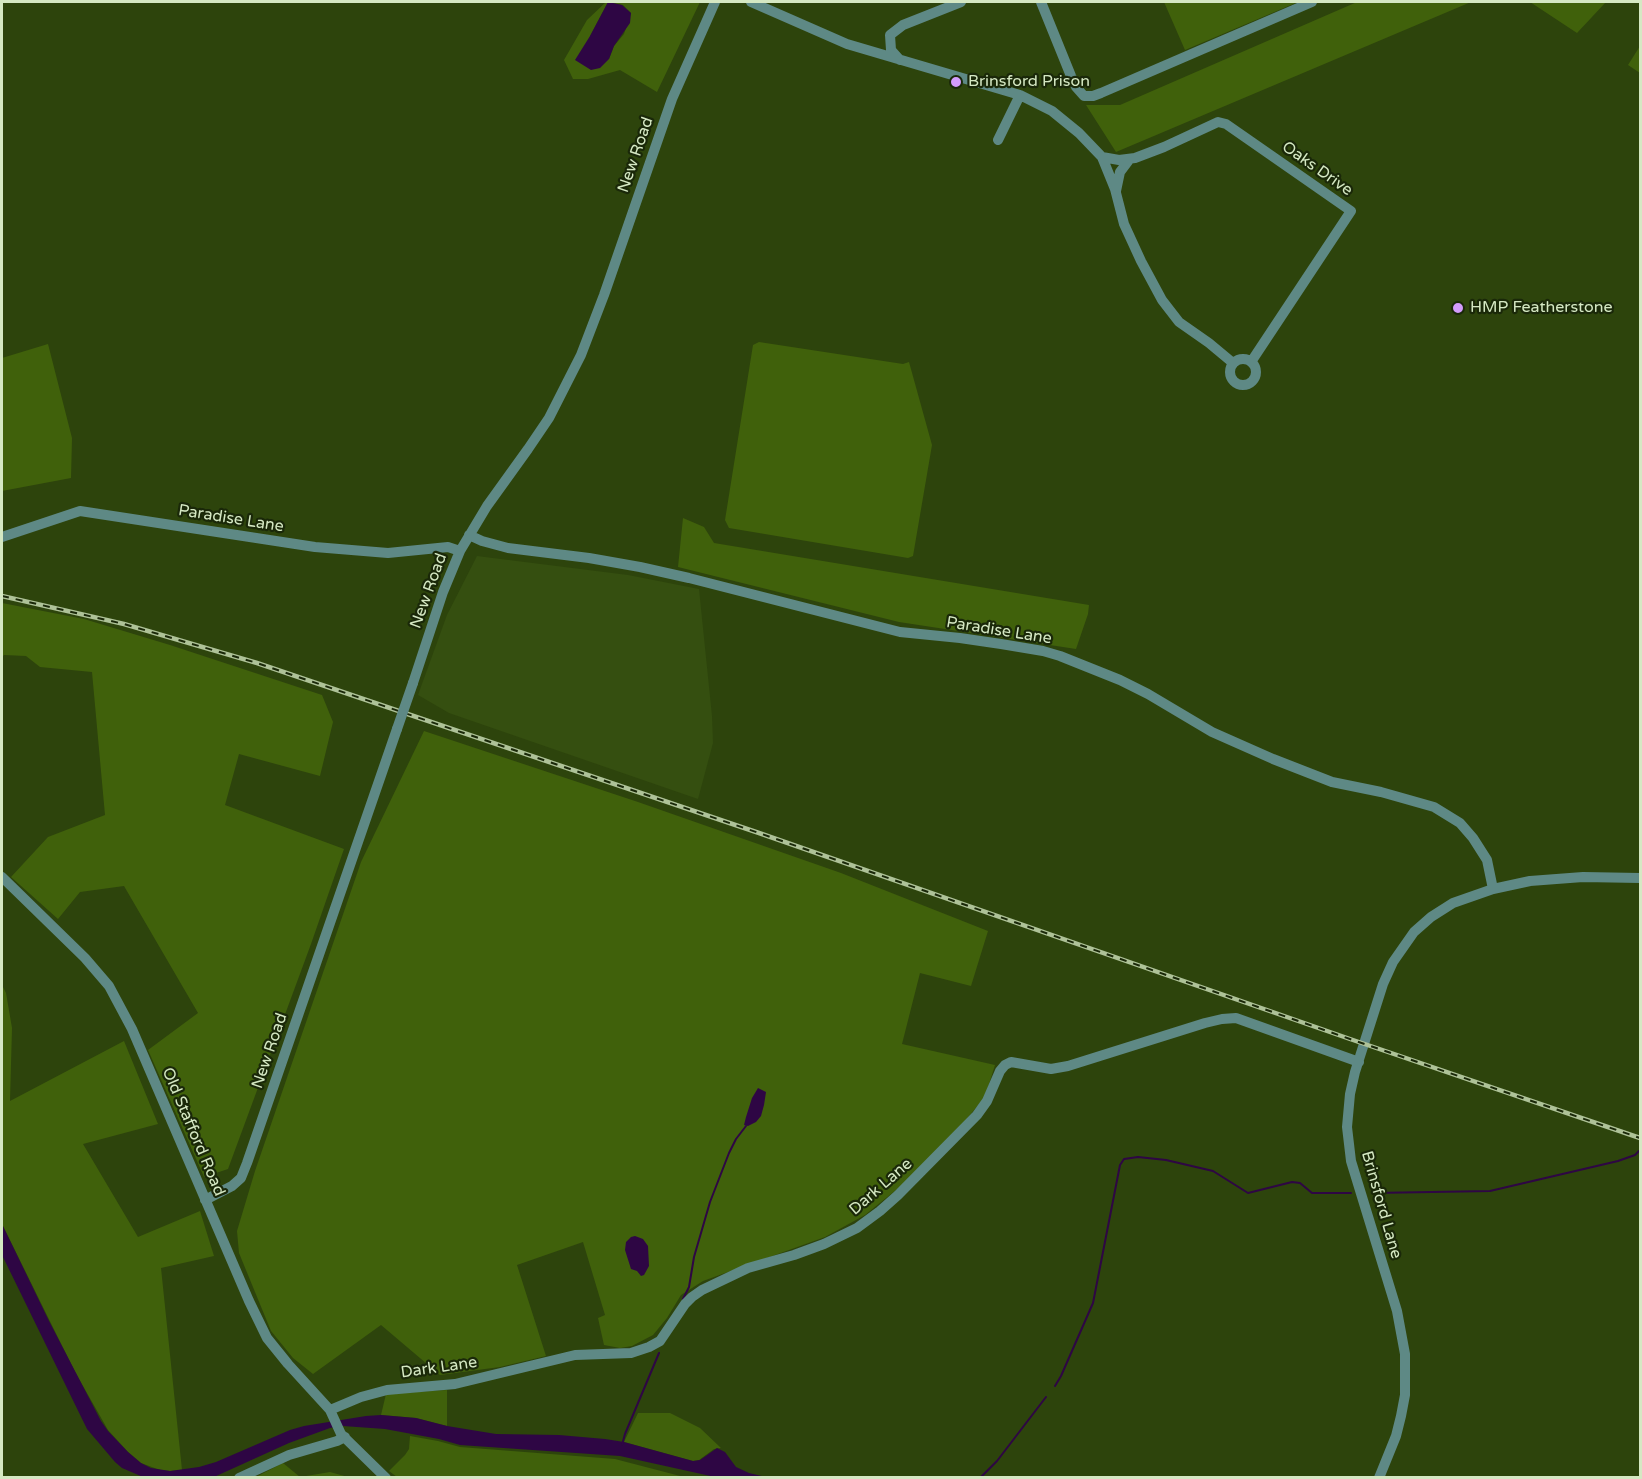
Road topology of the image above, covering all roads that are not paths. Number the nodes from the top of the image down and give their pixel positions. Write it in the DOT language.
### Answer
graph roads {
  1 [pos="715,2"];
  2 [pos="751,2"];
  3 [pos="961,2"];
  4 [pos="1041,2"];
  5 [pos="1312,2"];
  6 [pos="900,60"];
  7 [pos="1020,95"];
  8 [pos="998,140"];
  9 [pos="1102,157"];
  10 [pos="1129,160"];
  11 [pos="1116,194"];
  12 [pos="1251,362"];
  13 [pos="1233,363"];
  14 [pos="469,535"];
  15 [pos="2,537"];
  16 [pos="460,551"];
  17 [pos="2,877"];
  18 [pos="1641,878"];
  19 [pos="1493,889"];
  20 [pos="1359,1062"];
  21 [pos="205,1200"];
  22 [pos="332,1413"];
  23 [pos="343,1436"];
  24 [pos="239,1478"];
  25 [pos="386,1478"];
  26 [pos="1379,1478"];
  1 -- 14 [label="street, New Road"];
  2 -- 6 [label="street"];
  3 -- 6 [label="street"];
  4 -- 5 [label="street"];
  6 -- 7 [label="street"];
  7 -- 8 [label="street"];
  7 -- 9 [label="street"];
  9 -- 10 [label="street, Oaks Drive"];
  9 -- 11 [label="street"];
  10 -- 11 [label="street"];
  10 -- 12 [label="street, Oaks Drive"];
  11 -- 13 [label="street"];
  12 -- 13 [label="street"];
  12 -- 13 [label="street"];
  14 -- 16 [label="street, New Road"];
  14 -- 19 [label="street, Paradise Lane"];
  15 -- 16 [label="street, Paradise Lane"];
  16 -- 21 [label="street, New Road, bridge"];
  17 -- 21 [label="street, Old Stafford Road"];
  18 -- 19 [label="street, Brinsford Lane"];
  19 -- 20 [label="street, Brinsford Lane"];
  20 -- 22 [label="street, Dark Lane"];
  20 -- 26 [label="street, Brinsford Lane"];
  21 -- 22 [label="street, Old Stafford Road"];
  22 -- 23 [label="street, Old Stafford Road"];
  23 -- 24 [label="street"];
  23 -- 25 [label="street"];
}
